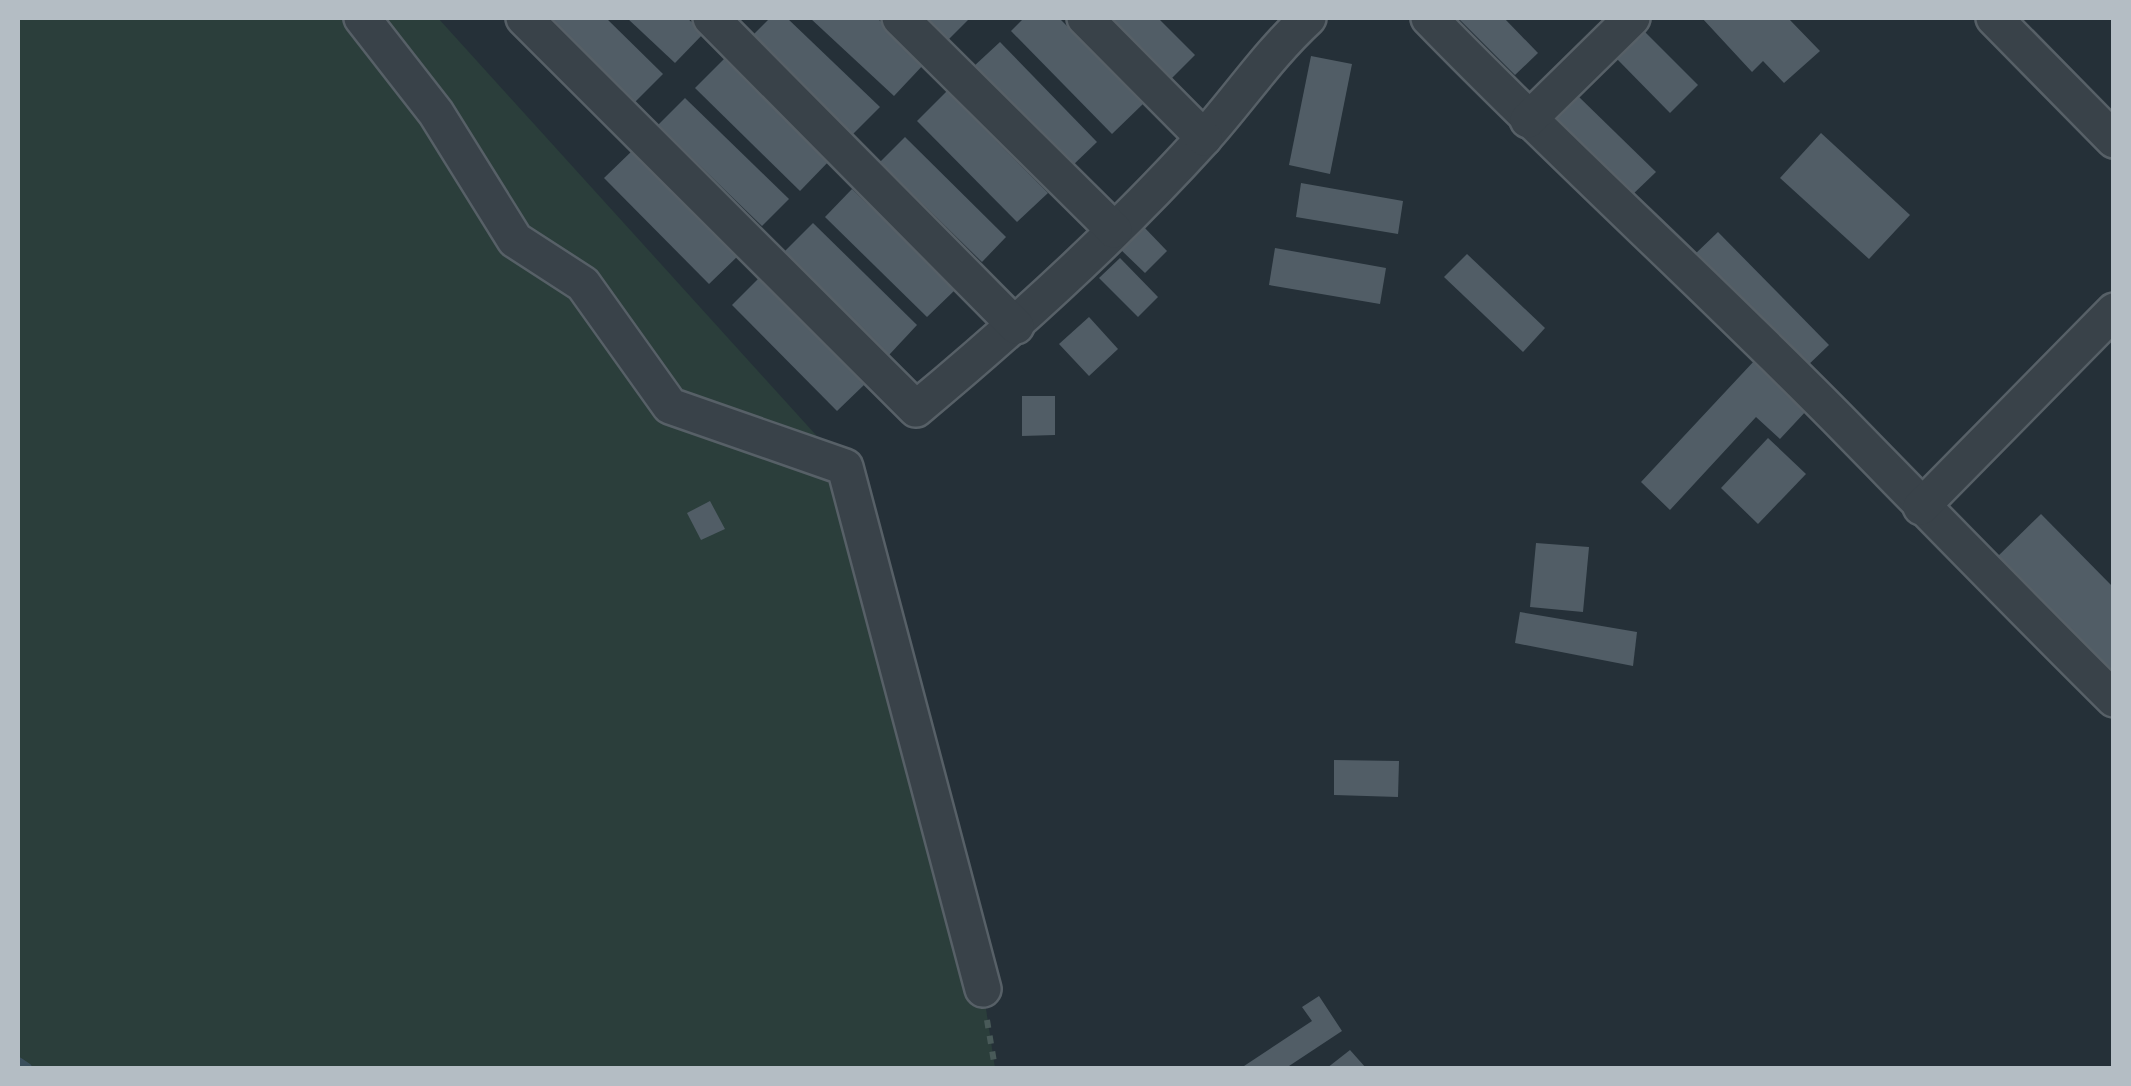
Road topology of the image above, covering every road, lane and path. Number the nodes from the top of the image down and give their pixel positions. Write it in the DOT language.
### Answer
graph roads {
  1 [pos="362,18"];
  2 [pos="524,18"];
  3 [pos="712,18"];
  4 [pos="900,18"];
  5 [pos="1085,18"];
  6 [pos="1306,18"];
  7 [pos="1429,18"];
  8 [pos="1632,18"];
  9 [pos="1994,18"];
  10 [pos="1528,120"];
  11 [pos="1204,138"];
  12 [pos="2114,140"];
  13 [pos="1114,230"];
  14 [pos="2114,311"];
  15 [pos="1016,326"];
  16 [pos="1921,507"];
  17 [pos="2114,699"];
  18 [pos="982,989"];
  19 [pos="995,1068"];
  1 -- 18 [label="street"];
  2 -- 15 [label="street"];
  3 -- 15 [label="street"];
  4 -- 13 [label="street"];
  5 -- 11 [label="street"];
  6 -- 11 [label="street"];
  7 -- 10 [label="street"];
  8 -- 10 [label="street"];
  9 -- 12 [label="street"];
  10 -- 16 [label="street"];
  11 -- 13 [label="street"];
  13 -- 15 [label="street"];
  14 -- 16 [label="street"];
  16 -- 17 [label="street"];
  18 -- 19 [label="path"];
}
